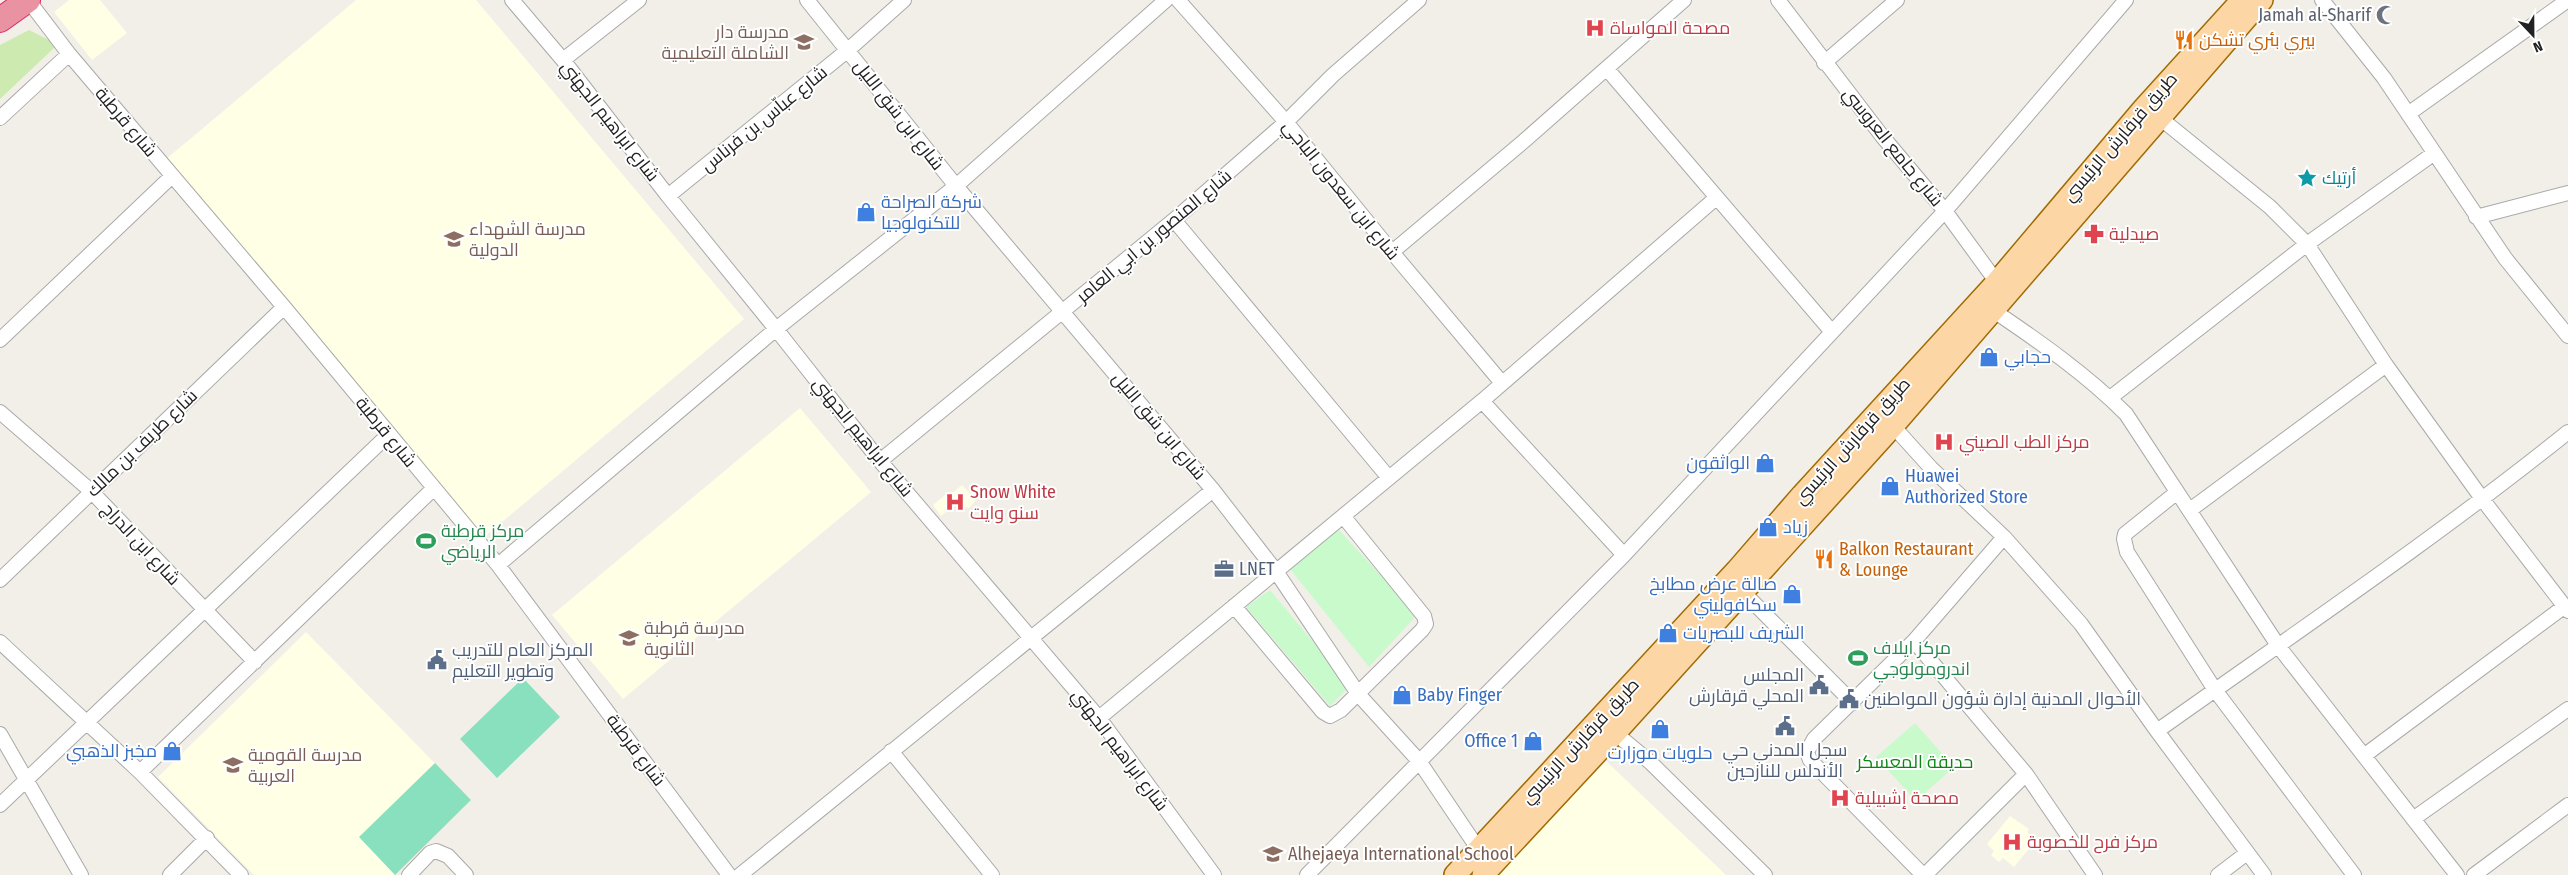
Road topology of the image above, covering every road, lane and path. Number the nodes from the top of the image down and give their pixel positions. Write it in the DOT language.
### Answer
graph roads {
  1 [pos="28,0"];
  2 [pos="512,0"];
  3 [pos="639,0"];
  4 [pos="807,0"];
  5 [pos="904,0"];
  6 [pos="1166,0"];
  7 [pos="1178,0"];
  8 [pos="1418,0"];
  9 [pos="1684,0"];
  10 [pos="1778,0"];
  11 [pos="1897,0"];
  12 [pos="2126,0"];
  13 [pos="2242,0"];
  14 [pos="2262,0"];
  15 [pos="2322,0"];
  16 [pos="2568,0"];
  17 [pos="0,20"];
  18 [pos="848,50"];
  19 [pos="69,54"];
  20 [pos="563,60"];
  21 [pos="1824,63"];
  22 [pos="1607,69"];
  23 [pos="2408,114"];
  24 [pos="0,118"];
  25 [pos="2160,118"];
  26 [pos="1286,122"];
  27 [pos="2433,154"];
  28 [pos="172,176"];
  29 [pos="956,186"];
  30 [pos="2568,193"];
  31 [pos="668,196"];
  32 [pos="1716,198"];
  33 [pos="1945,211"];
  34 [pos="2476,216"];
  35 [pos="1174,220"];
  36 [pos="2307,244"];
  37 [pos="1392,252"];
  38 [pos="1999,296"];
  39 [pos="284,307"];
  40 [pos="1063,313"];
  41 [pos="776,329"];
  42 [pos="1832,332"];
  43 [pos="2568,336"];
  44 [pos="0,340"];
  45 [pos="2386,365"];
  46 [pos="1502,383"];
  47 [pos="2110,398"];
  48 [pos="1482,401"];
  49 [pos="0,412"];
  50 [pos="1893,426"];
  51 [pos="2568,432"];
  52 [pos="388,435"];
  53 [pos="880,461"];
  54 [pos="1389,478"];
  55 [pos="433,489"];
  56 [pos="1213,490"];
  57 [pos="91,491"];
  58 [pos="2176,493"];
  59 [pos="2483,500"];
  60 [pos="2190,510"];
  61 [pos="1343,516"];
  62 [pos="2004,538"];
  63 [pos="1624,555"];
  64 [pos="498,565"];
  65 [pos="1275,570"];
  66 [pos="0,580"];
  67 [pos="1743,592"];
  68 [pos="1234,606"];
  69 [pos="2566,609"];
  70 [pos="204,610"];
  71 [pos="1031,637"];
  72 [pos="0,642"];
  73 [pos="1914,642"];
  74 [pos="2279,647"];
  75 [pos="254,662"];
  76 [pos="2215,690"];
  77 [pos="1359,694"];
  78 [pos="1853,703"];
  79 [pos="2568,709"];
  80 [pos="1099,718"];
  81 [pos="87,722"];
  82 [pos="2157,731"];
  83 [pos="1615,733"];
  84 [pos="0,734"];
  85 [pos="891,751"];
  86 [pos="2365,755"];
  87 [pos="1419,761"];
  88 [pos="140,772"];
  89 [pos="2026,774"];
  90 [pos="26,780"];
  91 [pos="0,805"];
  92 [pos="2568,806"];
  93 [pos="2413,819"];
  94 [pos="207,838"];
  95 [pos="2247,853"];
  96 [pos="1484,864"];
  97 [pos="81,875"];
  98 [pos="170,875"];
  99 [pos="241,875"];
  100 [pos="408,875"];
  101 [pos="466,875"];
  102 [pos="730,875"];
  103 [pos="740,875"];
  104 [pos="992,875"];
  105 [pos="1214,875"];
  106 [pos="1307,875"];
  107 [pos="1455,875"];
  108 [pos="1764,875"];
  109 [pos="1924,875"];
  110 [pos="2095,875"];
  111 [pos="2218,875"];
  112 [pos="2264,875"];
  113 [pos="2354,875"];
  114 [pos="2457,875"];
  115 [pos="2474,875"];
  1 -- 17 [label="highway"];
  1 -- 19 [label="street, شارع قرطبة"];
  2 -- 20 [label="street, شارع ابراهيم الجهني"];
  3 -- 20 [label="street"];
  4 -- 18 [label="street, شارع ابن شق الليل"];
  5 -- 18 [label="street, شارع عباّس بن فرناس"];
  6 -- 29 [label="street"];
  7 -- 26 [label="street, شارع ابن سعدون الباجي"];
  8 -- 26 [label="street, شارع المنصور بن ابي العامر"];
  9 -- 22 [label="street"];
  10 -- 21 [label="street, شارع جامع العروسي"];
  11 -- 21 [label="street"];
  12 -- 33 [label="street"];
  13 -- 38 [label="main road, طريق قرقارش الرئيسي"];
  14 -- 25 [label="main road, طريق قرقارش الرئيسي"];
  15 -- 23 [label="street"];
  16 -- 23 [label="street"];
  18 -- 29 [label="street, شارع ابن شق الليل"];
  18 -- 31 [label="street, شارع عباّس بن فرناس"];
  19 -- 24 [label="street"];
  19 -- 28 [label="street, شارع قرطبة"];
  20 -- 31 [label="street, شارع ابراهيم الجهني"];
  21 -- 33 [label="street, شارع جامع العروسي"];
  22 -- 32 [label="street"];
  22 -- 37 [label="street"];
  23 -- 27 [label="street"];
  25 -- 36 [label="street"];
  25 -- 38 [label="main road, طريق قرقارش الرئيسي"];
  26 -- 35 [label="street, شارع المنصور بن ابي العامر"];
  26 -- 37 [label="street, شارع ابن سعدون الباجي"];
  27 -- 34 [label="street"];
  27 -- 36 [label="street"];
  28 -- 39 [label="street, شارع قرطبة"];
  28 -- 44 [label="street"];
  29 -- 40 [label="street, شارع ابن شق الليل"];
  29 -- 41 [label="street"];
  30 -- 34 [label="street"];
  31 -- 41 [label="street, شارع ابراهيم الجهني"];
  32 -- 42 [label="street"];
  32 -- 46 [label="street"];
  33 -- 38 [label="street, شارع جامع العروسي"];
  33 -- 42 [label="street"];
  34 -- 43 [label="street"];
  35 -- 40 [label="street, شارع المنصور بن ابي العامر"];
  35 -- 54 [label="street"];
  36 -- 45 [label="street"];
  36 -- 47 [label="street"];
  37 -- 46 [label="street, شارع ابن سعدون الباجي"];
  38 -- 47 [label="street, شارع جامع العروسي"];
  38 -- 50 [label="main road, طريق قرقارش الرئيسي"];
  38 -- 96 [label="main road, طريق قرقارش الرئيسي"];
  39 -- 52 [label="street, شارع قرطبة"];
  39 -- 57 [label="street, شارع طريف بن مالك"];
  40 -- 53 [label="street, شارع المنصور بن ابي العامر"];
  40 -- 56 [label="street, شارع ابن شق الليل"];
  41 -- 53 [label="street, شارع ابراهيم الجهني"];
  41 -- 64 [label="street"];
  42 -- 63 [label="street"];
  45 -- 59 [label="street"];
  45 -- 60 [label="street"];
  46 -- 48 [label="street"];
  47 -- 58 [label="street, شارع جامع العروسي"];
  48 -- 54 [label="street"];
  48 -- 63 [label="street"];
  49 -- 57 [label="street, شارع ابن الدراج"];
  50 -- 62 [label="street"];
  50 -- 67 [label="main road, طريق قرقارش الرئيسي"];
  51 -- 59 [label="street"];
  52 -- 55 [label="street, شارع قرطبة"];
  52 -- 70 [label="street"];
  53 -- 71 [label="street, شارع ابراهيم الجهني"];
  54 -- 61 [label="street"];
  55 -- 64 [label="street, شارع قرطبة"];
  55 -- 75 [label="street"];
  56 -- 65 [label="street, شارع ابن شق الليل"];
  56 -- 71 [label="street"];
  57 -- 66 [label="street, شارع طريف بن مالك"];
  57 -- 70 [label="street, شارع ابن الدراج"];
  58 -- 60 [label="street, شارع جامع العروسي"];
  58 -- 76 [label="street"];
  59 -- 69 [label="street"];
  59 -- 74 [label="street"];
  60 -- 74 [label="street, شارع جامع العروسي"];
  61 -- 65 [label="street"];
  61 -- 77 [label="street"];
  62 -- 73 [label="street"];
  62 -- 82 [label="street"];
  63 -- 87 [label="street"];
  64 -- 102 [label="street, شارع قرطبة"];
  65 -- 68 [label="street"];
  65 -- 77 [label="street, شارع ابن شق الليل"];
  67 -- 78 [label="street"];
  67 -- 83 [label="main road, طريق قرقارش الرئيسي"];
  68 -- 77 [label="street"];
  68 -- 80 [label="street"];
  69 -- 86 [label="street"];
  70 -- 75 [label="street, شارع ابن الدراج"];
  70 -- 81 [label="street"];
  71 -- 80 [label="street, شارع ابراهيم الجهني"];
  71 -- 85 [label="street"];
  72 -- 81 [label="street"];
  73 -- 78 [label="street"];
  73 -- 89 [label="street"];
  74 -- 76 [label="street"];
  74 -- 86 [label="street, شارع جامع العروسي"];
  75 -- 88 [label="street"];
  76 -- 82 [label="street"];
  76 -- 113 [label="street"];
  77 -- 87 [label="street, شارع ابن شق الليل"];
  78 -- 109 [label="street"];
  79 -- 93 [label="street"];
  80 -- 105 [label="street, شارع ابراهيم الجهني"];
  81 -- 88 [label="street"];
  81 -- 90 [label="street"];
  82 -- 95 [label="street"];
  83 -- 96 [label="main road, طريق قرقارش الرئيسي"];
  83 -- 108 [label="street"];
  84 -- 90 [label="street"];
  85 -- 103 [label="street"];
  85 -- 104 [label="street"];
  86 -- 93 [label="street, شارع جامع العروسي"];
  87 -- 96 [label="street, شارع ابن شق الليل"];
  87 -- 106 [label="street"];
  88 -- 94 [label="street"];
  89 -- 109 [label="street"];
  89 -- 110 [label="street"];
  90 -- 91 [label="street"];
  90 -- 97 [label="street"];
  92 -- 115 [label="street"];
  93 -- 114 [label="street, شارع جامع العروسي"];
  94 -- 98 [label="street"];
  94 -- 99 [label="street"];
  95 -- 111 [label="street"];
  95 -- 112 [label="street"];
  96 -- 107 [label="main road, طريق قرقارش الرئيسي"];
  100 -- 101 [label="street"];
}
